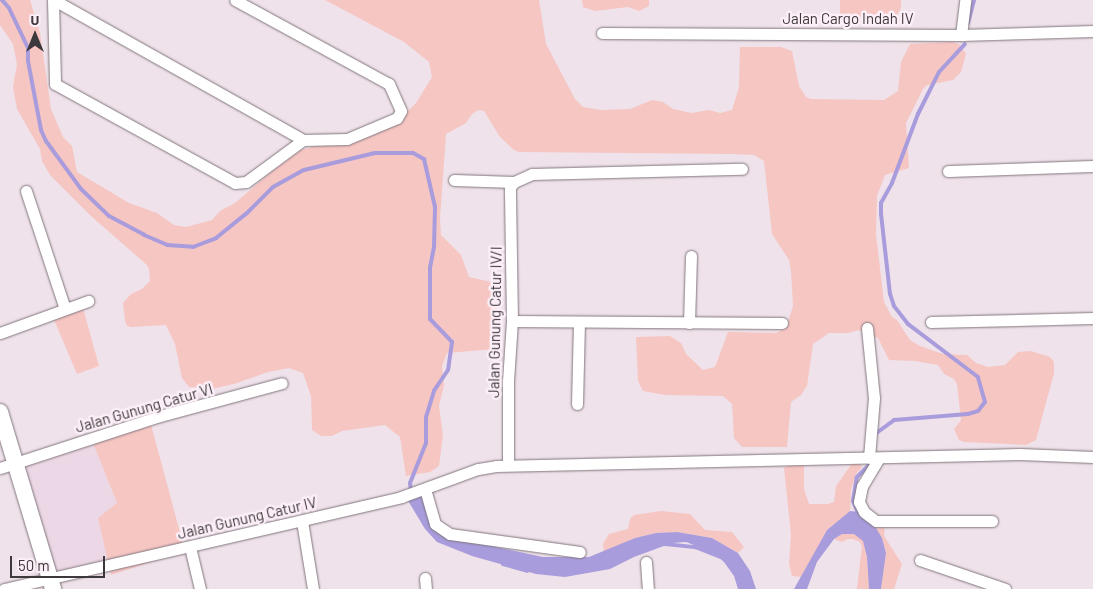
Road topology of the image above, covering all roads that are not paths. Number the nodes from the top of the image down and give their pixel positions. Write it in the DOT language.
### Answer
graph roads {
  1 [pos="54,0"];
  2 [pos="235,0"];
  3 [pos="966,0"];
  4 [pos="1093,31"];
  5 [pos="602,32"];
  6 [pos="961,35"];
  7 [pos="303,140"];
  8 [pos="1093,166"];
  9 [pos="742,169"];
  10 [pos="948,171"];
  11 [pos="454,180"];
  12 [pos="514,182"];
  13 [pos="26,191"];
  14 [pos="691,256"];
  15 [pos="88,301"];
  16 [pos="65,309"];
  17 [pos="1093,318"];
  18 [pos="512,321"];
  19 [pos="579,322"];
  20 [pos="931,322"];
  21 [pos="689,323"];
  22 [pos="782,323"];
  23 [pos="867,328"];
  24 [pos="0,333"];
  25 [pos="282,383"];
  26 [pos="578,404"];
  27 [pos="0,412"];
  28 [pos="1093,457"];
  29 [pos="874,458"];
  30 [pos="508,464"];
  31 [pos="8,465"];
  32 [pos="423,490"];
  33 [pos="302,521"];
  34 [pos="992,521"];
  35 [pos="190,546"];
  36 [pos="580,552"];
  37 [pos="920,560"];
  38 [pos="646,562"];
  39 [pos="51,583"];
  40 [pos="4,589"];
  41 [pos="200,589"];
  42 [pos="314,589"];
  43 [pos="648,589"];
  44 [pos="1005,589"];
  1 -- 7 [label="street"];
  1 -- 7 [label="street"];
  2 -- 7 [label="street"];
  3 -- 6 [label="street"];
  4 -- 6 [label="street, Jalan Cargo Indah IV"];
  5 -- 6 [label="street, Jalan Cargo Indah IV"];
  8 -- 10 [label="street"];
  9 -- 12 [label="street"];
  11 -- 12 [label="street"];
  12 -- 18 [label="street, Jalan Gunung Catur IV/I"];
  13 -- 16 [label="street"];
  14 -- 21 [label="street"];
  15 -- 16 [label="street"];
  16 -- 24 [label="street"];
  17 -- 20 [label="street"];
  18 -- 19 [label="street"];
  18 -- 30 [label="street, Jalan Gunung Catur IV/I"];
  19 -- 21 [label="street"];
  19 -- 26 [label="street"];
  21 -- 22 [label="street"];
  23 -- 29 [label="street"];
  25 -- 31 [label="street, Jalan Gunung Catur VI"];
  27 -- 31 [label="street"];
  28 -- 29 [label="street, Jalan Gunung Catur IV"];
  29 -- 30 [label="street, Jalan Gunung Catur IV"];
  29 -- 34 [label="street"];
  30 -- 32 [label="street, Jalan Gunung Catur IV"];
  31 -- 39 [label="street"];
  32 -- 33 [label="street, Jalan Gunung Catur IV"];
  32 -- 36 [label="street"];
  33 -- 35 [label="street, Jalan Gunung Catur IV"];
  33 -- 42 [label="street"];
  35 -- 39 [label="street, Jalan Gunung Catur IV"];
  35 -- 41 [label="street"];
  37 -- 44 [label="street"];
  38 -- 43 [label="street"];
  39 -- 40 [label="street, Jalan Gunung Catur IV"];
}
